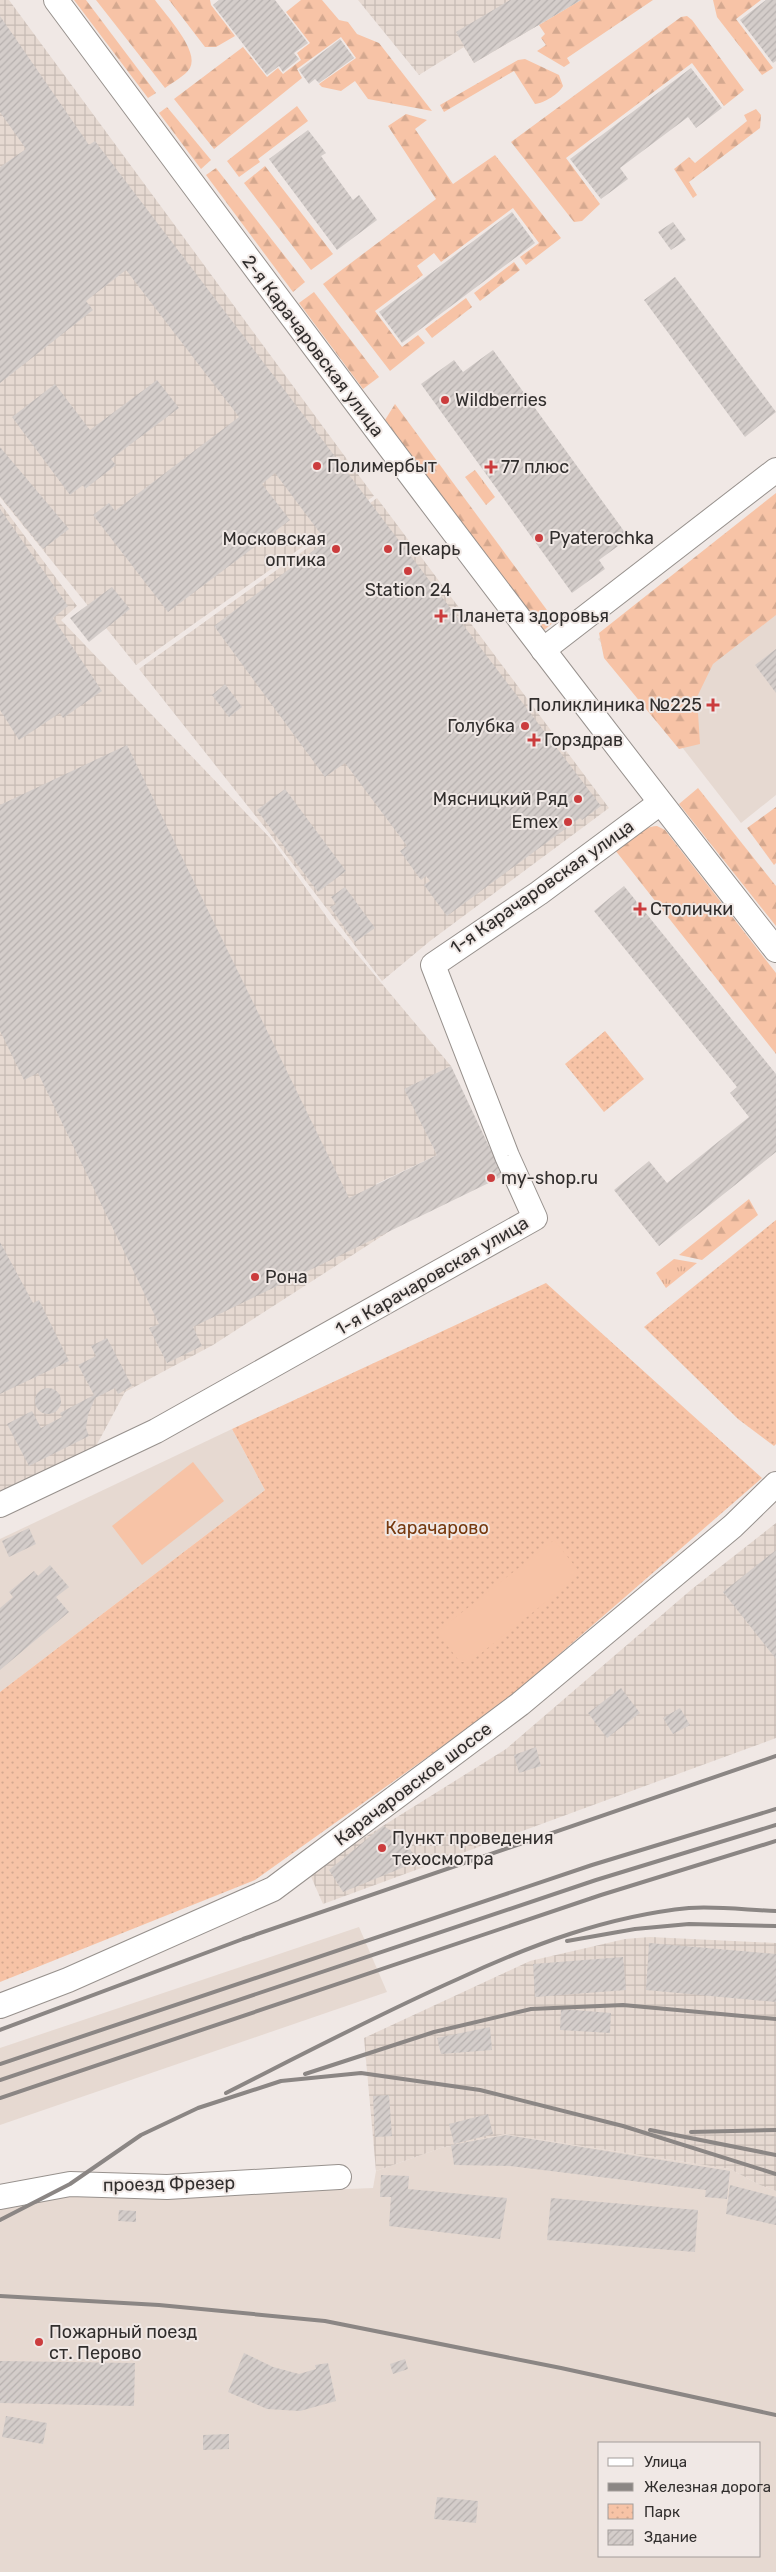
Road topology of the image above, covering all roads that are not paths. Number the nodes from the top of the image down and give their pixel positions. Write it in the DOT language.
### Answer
graph roads {
  1 [pos="56,0"];
  2 [pos="776,470"];
  3 [pos="543,650"];
  4 [pos="660,803"];
  5 [pos="776,950"];
  6 [pos="776,1484"];
  7 [pos="0,1505"];
  8 [pos="0,2006"];
  9 [pos="339,2177"];
  10 [pos="0,2197"];
  1 -- 3 [label="street, 2-я Карачаровская улица"];
  2 -- 3 [label="street"];
  3 -- 4 [label="street, 2-я Карачаровская улица"];
  4 -- 5 [label="street, 2-я Карачаровская улица"];
  4 -- 7 [label="street, 1-я Карачаровская улица"];
  6 -- 8 [label="street, Карачаровское шоссе"];
  9 -- 10 [label="street, проезд Фрезер"];
}
